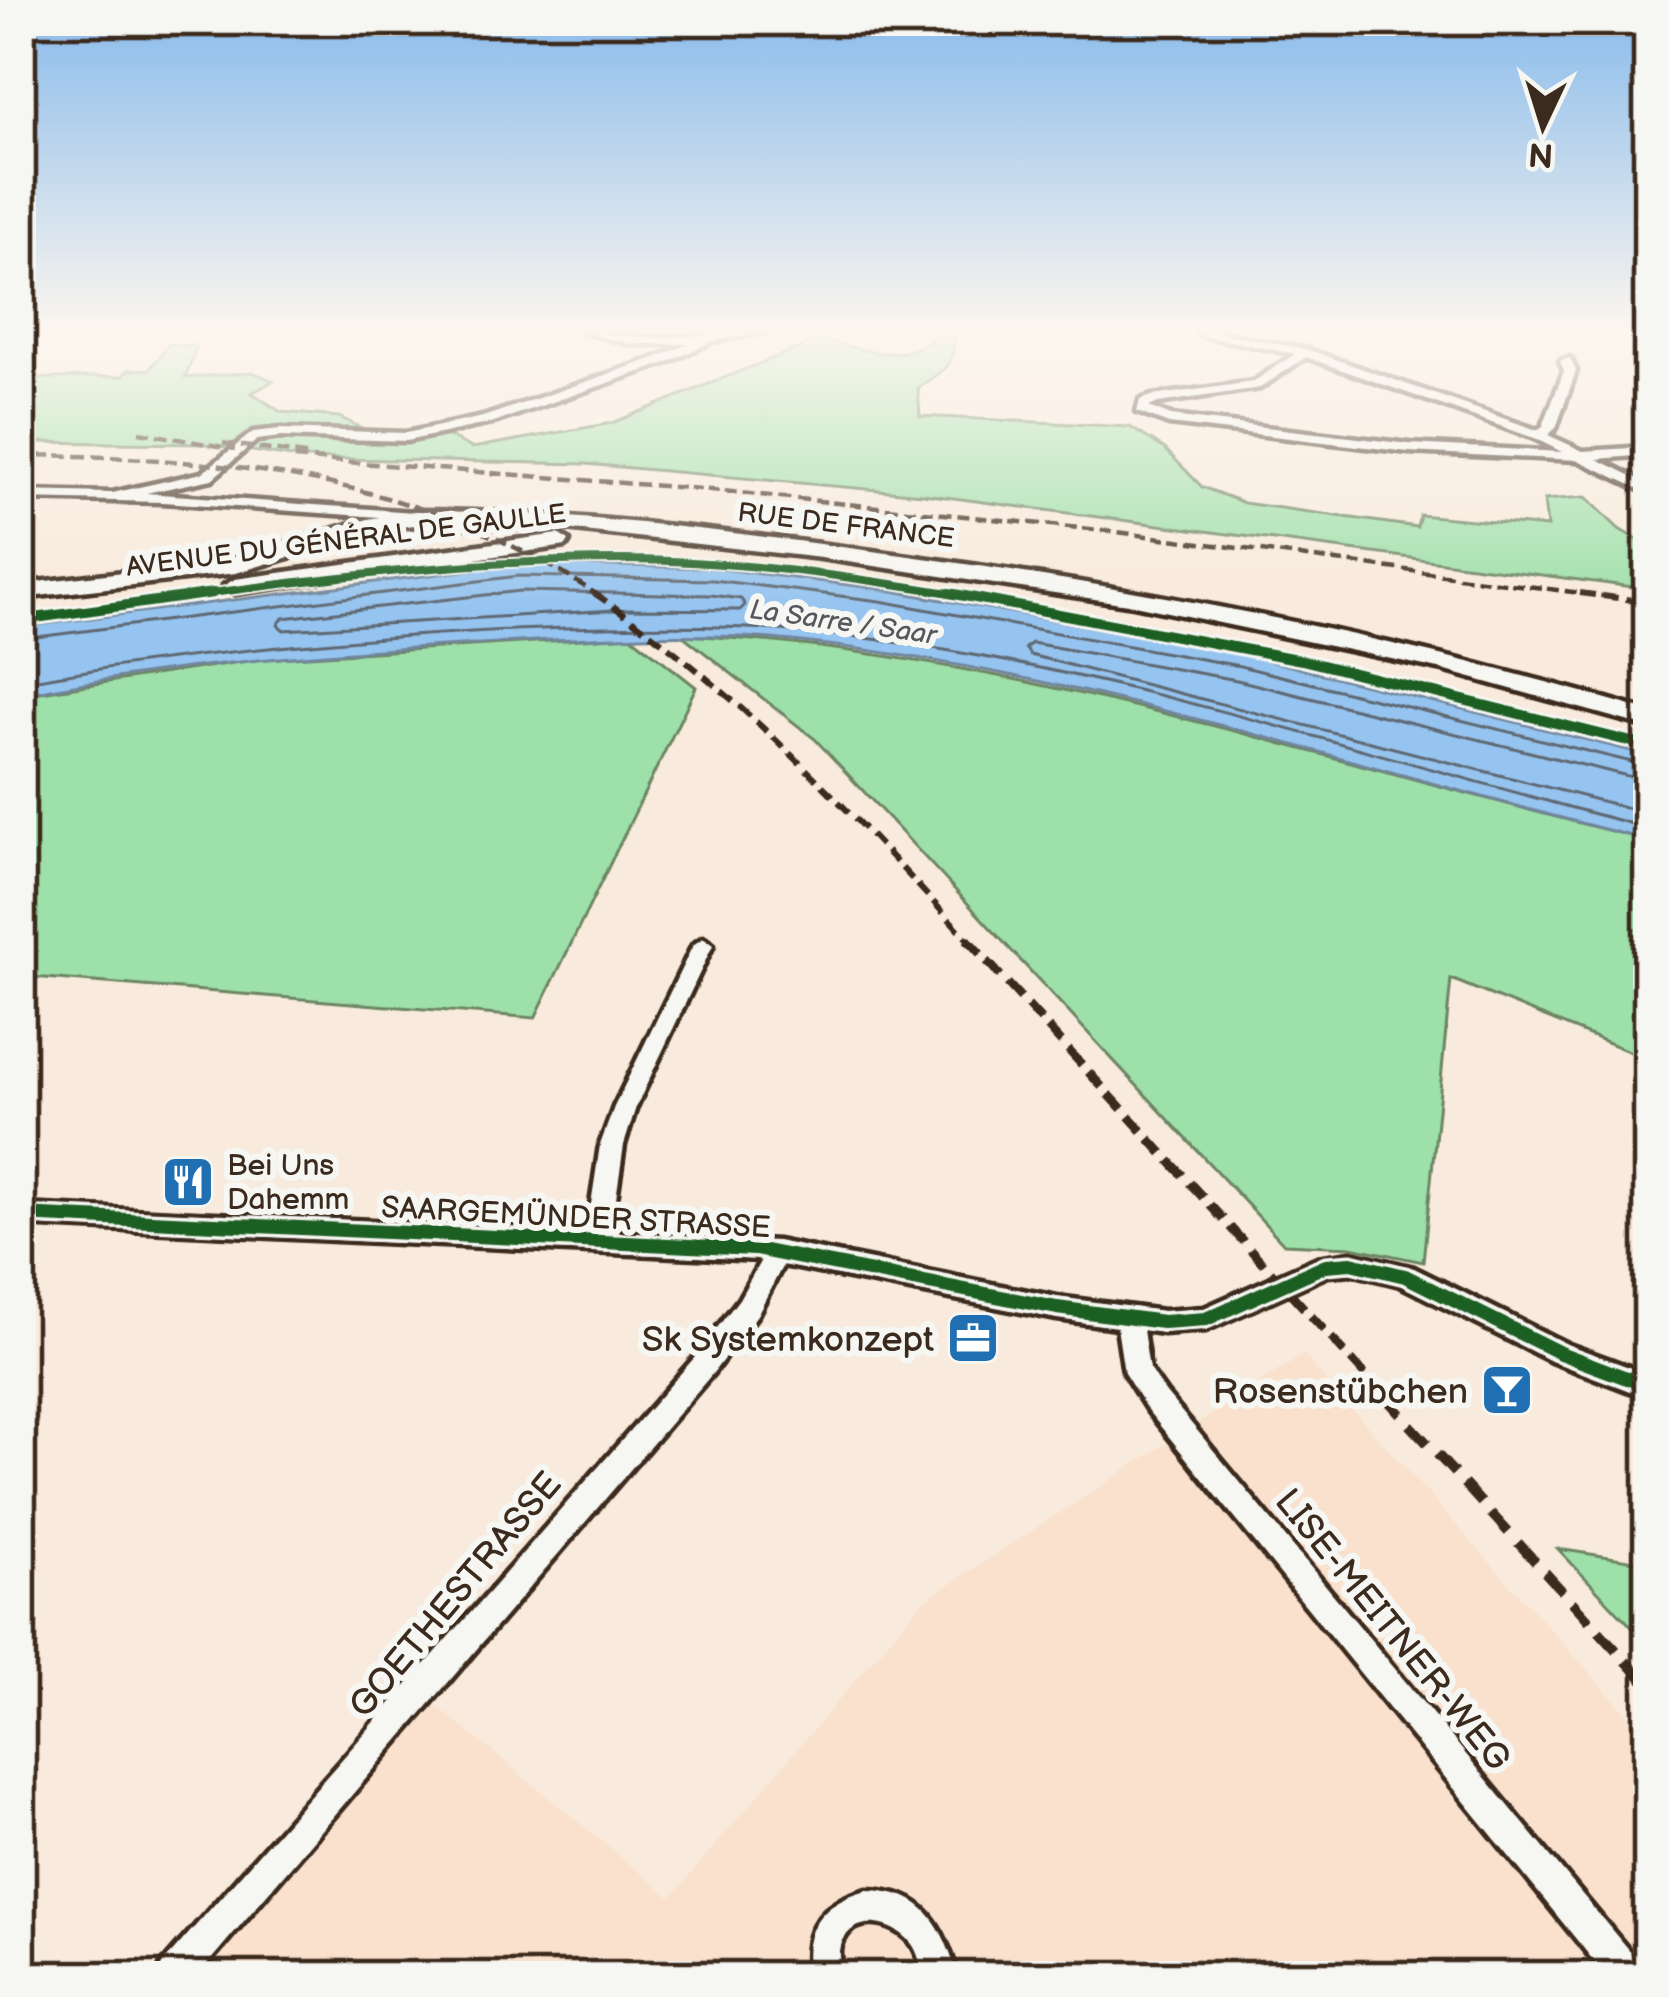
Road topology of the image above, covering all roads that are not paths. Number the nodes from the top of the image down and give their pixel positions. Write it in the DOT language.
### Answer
graph roads {
  1 [pos="462,425"];
  2 [pos="1223,425"];
  3 [pos="1512,425"];
  4 [pos="1550,425"];
  5 [pos="1540,435"];
  6 [pos="1648,451"];
  7 [pos="1585,455"];
  8 [pos="1648,489"];
  9 [pos="21,495"];
  10 [pos="116,496"];
  11 [pos="316,508"];
  12 [pos="466,520"];
  13 [pos="625,539"];
  14 [pos="326,542"];
  15 [pos="895,560"];
  16 [pos="21,591"];
  17 [pos="21,610"];
  18 [pos="1648,719"];
  19 [pos="703,945"];
  20 [pos="21,1215"];
  21 [pos="598,1239"];
  22 [pos="777,1251"];
  23 [pos="1127,1318"];
  24 [pos="1648,1386"];
  25 [pos="174,1976"];
  26 [pos="826,1976"];
  27 [pos="941,1976"];
  28 [pos="1628,1976"];
  1 -- 10 [label="street"];
  2 -- 7 [label="street"];
  3 -- 5 [label="street"];
  4 -- 5 [label="street"];
  5 -- 7 [label="street"];
  6 -- 7 [label="street"];
  7 -- 8 [label="street"];
  9 -- 10 [label="street, RUE DE FRANCE"];
  10 -- 11 [label="street, RUE DE FRANCE"];
  11 -- 12 [label="street, RUE DE FRANCE"];
  11 -- 14 [label="street"];
  12 -- 14 [label="main road, AVENUE DU GÉNÉRAL DE GAULLE"];
  12 -- 15 [label="main road, RUE DE FRANCE"];
  13 -- 15 [label="main road, AVENUE DU GÉNÉRAL DE GAULLE"];
  13 -- 17 [label="main road, AVENUE DU GÉNÉRAL DE GAULLE"];
  13 -- 17 [label="main road"];
  14 -- 16 [label="main road, AVENUE DU GÉNÉRAL DE GAULLE"];
  15 -- 18 [label="main road, RUE DE FRANCE"];
  19 -- 21 [label="street, SAARGEMÜNDER STRASSE"];
  20 -- 21 [label="street, SAARGEMÜNDER STRASSE"];
  21 -- 22 [label="street, SAARGEMÜNDER STRASSE"];
  22 -- 23 [label="street, SAARGEMÜNDER STRASSE"];
  22 -- 25 [label="street, GOETHESTRASSE"];
  23 -- 24 [label="street, SAARGEMÜNDER STRASSE"];
  23 -- 28 [label="street, LISE-MEITNER-WEG"];
  26 -- 27 [label="street"];
}
